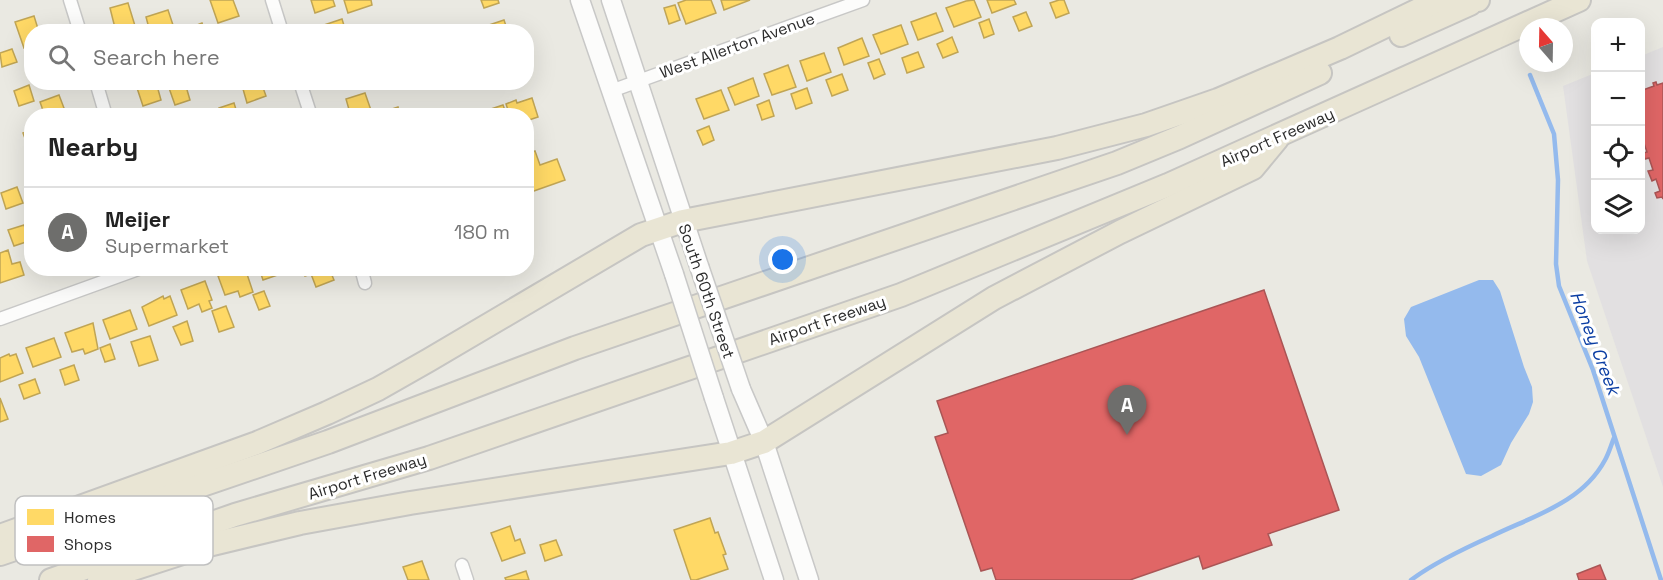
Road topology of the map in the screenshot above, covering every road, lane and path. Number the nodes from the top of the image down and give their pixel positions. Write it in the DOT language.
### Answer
graph roads {
  1 [pos="70,0"];
  2 [pos="272,0"];
  3 [pos="580,0"];
  4 [pos="611,0"];
  5 [pos="863,0"];
  6 [pos="1478,0"];
  7 [pos="1579,0"];
  8 [pos="78,24"];
  9 [pos="280,24"];
  10 [pos="637,81"];
  11 [pos="98,90"];
  12 [pos="303,90"];
  13 [pos="611,91"];
  14 [pos="104,108"];
  15 [pos="308,108"];
  16 [pos="1279,136"];
  17 [pos="683,221"];
  18 [pos="658,229"];
  19 [pos="119,276"];
  20 [pos="363,276"];
  21 [pos="365,283"];
  22 [pos="0,319"];
  23 [pos="764,442"];
  24 [pos="731,453"];
  25 [pos="111,496"];
  26 [pos="170,496"];
  27 [pos="213,523"];
  28 [pos="15,531"];
  29 [pos="0,536"];
  30 [pos="213,544"];
  31 [pos="15,549"];
  32 [pos="0,554"];
  33 [pos="94,565"];
  34 [pos="145,565"];
  35 [pos="462,565"];
  36 [pos="51,580"];
  37 [pos="99,580"];
  38 [pos="467,580"];
  39 [pos="774,580"];
  40 [pos="809,580"];
  1 -- 8 [label="street"];
  2 -- 9 [label="street"];
  3 -- 13 [label="main road, South 60th Street"];
  4 -- 10 [label="main road, South 60th Street"];
  5 -- 10 [label="street, West Allerton Avenue"];
  6 -- 17 [label="highway"];
  6 -- 26 [label="highway"];
  7 -- 16 [label="highway, Airport Freeway"];
  10 -- 13 [label="street, West Allerton Avenue"];
  10 -- 17 [label="main road, South 60th Street"];
  11 -- 14 [label="street"];
  12 -- 15 [label="street"];
  13 -- 18 [label="main road, South 60th Street"];
  16 -- 23 [label="highway"];
  16 -- 27 [label="highway, Airport Freeway"];
  17 -- 18 [label="highway"];
  17 -- 23 [label="main road, South 60th Street, bridge"];
  18 -- 24 [label="main road, South 60th Street, bridge"];
  18 -- 25 [label="highway"];
  19 -- 22 [label="street"];
  20 -- 21 [label="street"];
  23 -- 24 [label="highway"];
  23 -- 40 [label="main road, South 60th Street"];
  24 -- 30 [label="highway"];
  24 -- 39 [label="main road, South 60th Street"];
  28 -- 29 [label="highway"];
  31 -- 32 [label="highway"];
  33 -- 36 [label="highway, Airport Freeway"];
  34 -- 37 [label="highway"];
  35 -- 38 [label="street"];
}
